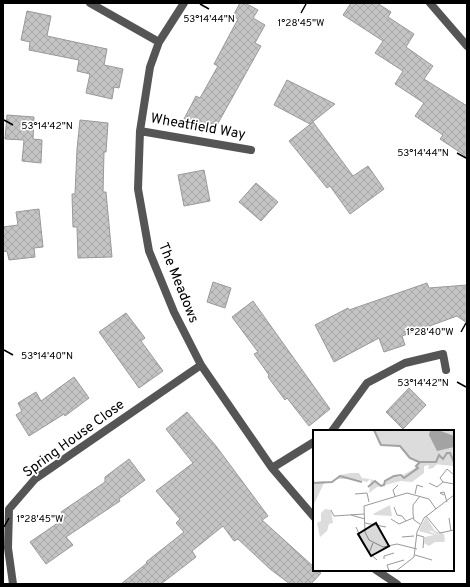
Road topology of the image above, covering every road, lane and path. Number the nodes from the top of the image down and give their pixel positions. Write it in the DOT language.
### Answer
graph roads {
  1 [pos="90,3"];
  2 [pos="184,3"];
  3 [pos="430,3"];
  4 [pos="159,42"];
  5 [pos="467,46"];
  6 [pos="140,130"];
  7 [pos="251,150"];
  8 [pos="201,365"];
  9 [pos="446,370"];
  10 [pos="333,430"];
  11 [pos="313,443"];
  12 [pos="272,468"];
  13 [pos="313,517"];
  14 [pos="378,571"];
  15 [pos="13,584"];
  16 [pos="397,584"];
  1 -- 4 [label="street"];
  2 -- 4 [label="street, The Meadows"];
  3 -- 5 [label="street"];
  4 -- 6 [label="street, The Meadows"];
  6 -- 7 [label="street, Wheatfield Way"];
  6 -- 8 [label="street, The Meadows"];
  8 -- 12 [label="street, The Meadows"];
  8 -- 15 [label="street, Spring House Close"];
  9 -- 10 [label="street"];
  11 -- 12 [label="street"];
  12 -- 13 [label="street, The Meadows"];
  14 -- 16 [label="street"];
}
